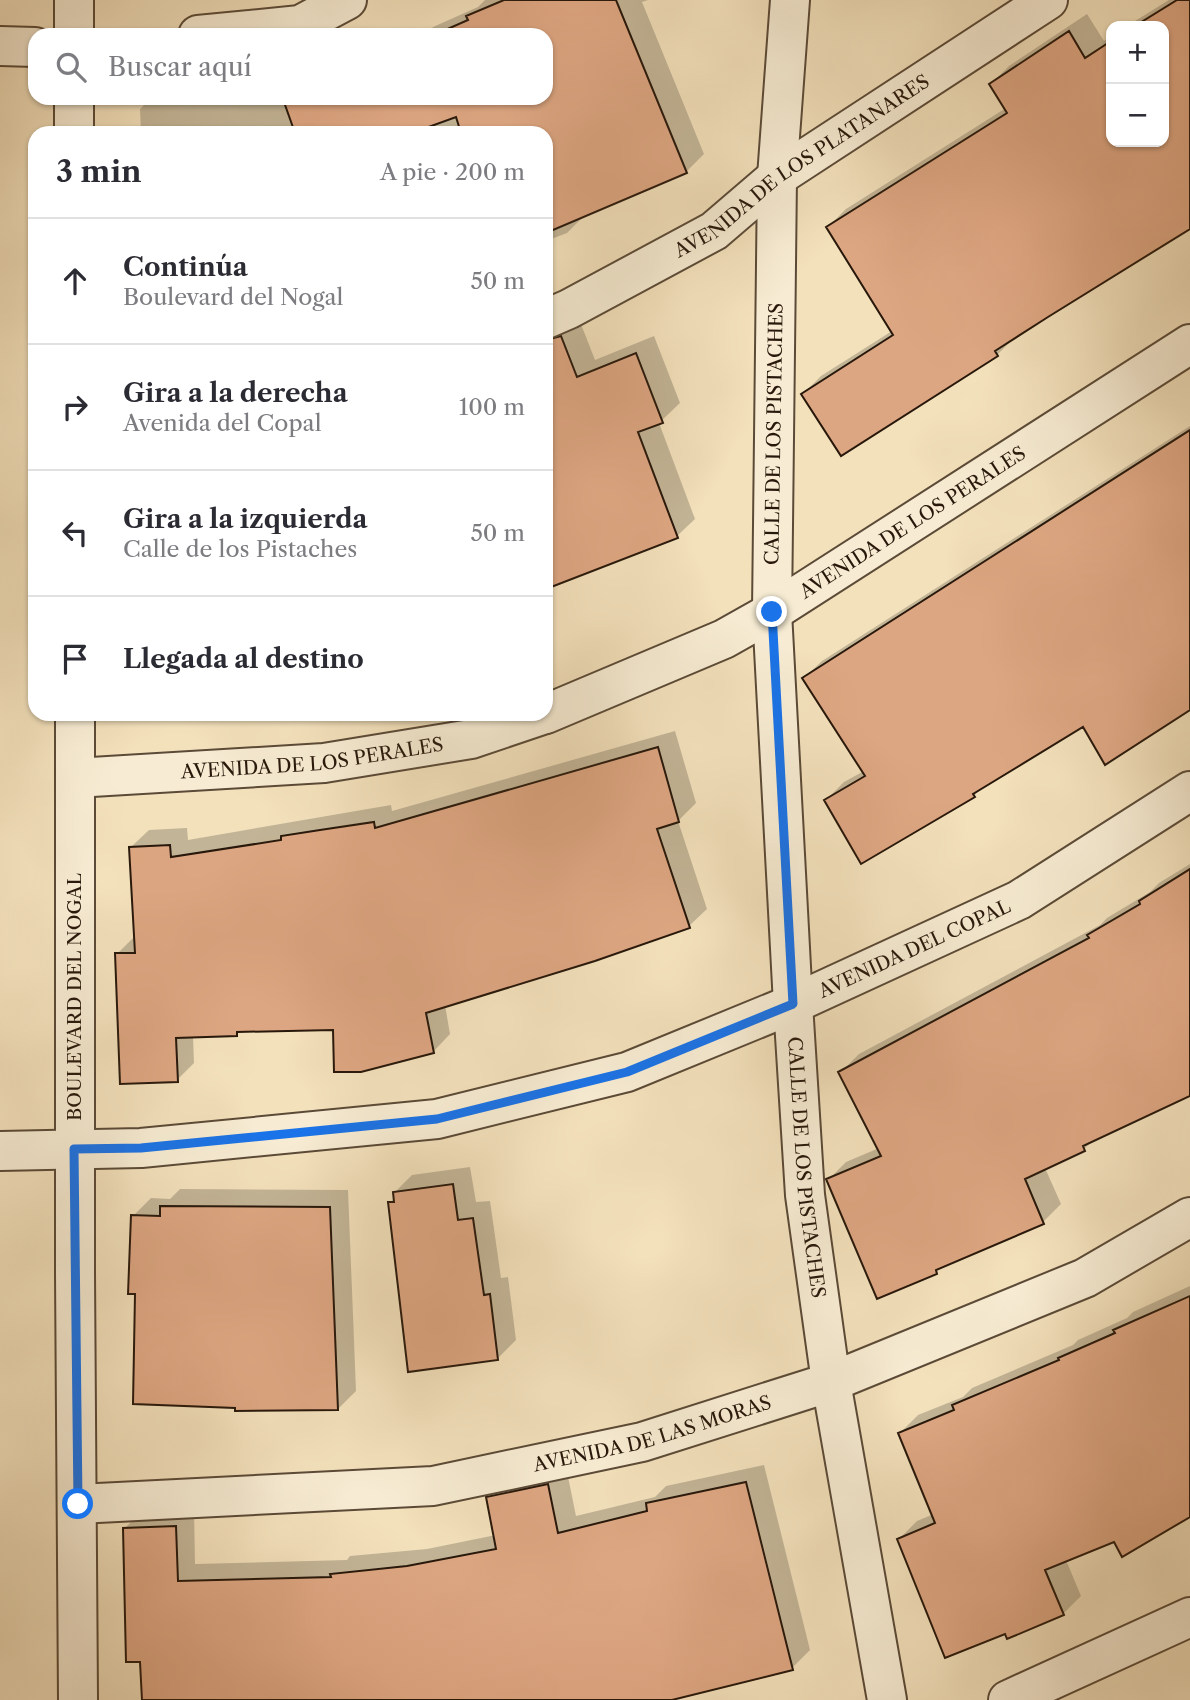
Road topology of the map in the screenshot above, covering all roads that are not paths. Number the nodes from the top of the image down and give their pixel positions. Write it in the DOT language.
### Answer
graph roads {
  1 [pos="74,0"];
  2 [pos="347,0"];
  3 [pos="790,0"];
  4 [pos="1048,0"];
  5 [pos="74,28"];
  6 [pos="269,28"];
  7 [pos="0,46"];
  8 [pos="28,47"];
  9 [pos="74,105"];
  10 [pos="74,126"];
  11 [pos="777,177"];
  12 [pos="553,316"];
  13 [pos="1190,344"];
  14 [pos="772,612"];
  15 [pos="553,711"];
  16 [pos="75,721"];
  17 [pos="524,721"];
  18 [pos="75,778"];
  19 [pos="1190,791"];
  20 [pos="793,1004"];
  21 [pos="74,1149"];
  22 [pos="0,1151"];
  23 [pos="1190,1217"];
  24 [pos="831,1382"];
  25 [pos="78,1504"];
  26 [pos="1190,1617"];
  27 [pos="78,1700"];
  28 [pos="887,1700"];
  29 [pos="1009,1700"];
  1 -- 5 [label="street"];
  2 -- 6 [label="street"];
  3 -- 11 [label="street, CALLE DE LOS PISTACHES"];
  4 -- 11 [label="street, AVENIDA DE LOS PLATANARES"];
  7 -- 8 [label="street"];
  9 -- 10 [label="street"];
  11 -- 12 [label="street, AVENIDA DE LOS PLATANARES"];
  11 -- 14 [label="street, CALLE DE LOS PISTACHES"];
  13 -- 14 [label="street, AVENIDA DE LOS PERALES"];
  14 -- 15 [label="street, AVENIDA DE LOS PERALES"];
  14 -- 20 [label="street, CALLE DE LOS PISTACHES"];
  16 -- 18 [label="street, BOULEVARD DEL NOGAL"];
  17 -- 18 [label="street, AVENIDA DE LOS PERALES"];
  18 -- 21 [label="street, BOULEVARD DEL NOGAL"];
  19 -- 20 [label="street, AVENIDA DEL COPAL"];
  20 -- 21 [label="street, AVENIDA DEL COPAL"];
  20 -- 24 [label="street, CALLE DE LOS PISTACHES"];
  21 -- 22 [label="street, AVENIDA DEL COPAL"];
  21 -- 25 [label="street, BOULEVARD DEL NOGAL"];
  23 -- 24 [label="street, AVENIDA DE LAS MORAS"];
  24 -- 25 [label="street, AVENIDA DE LAS MORAS"];
  24 -- 28 [label="street, CALLE DE LOS PISTACHES"];
  25 -- 27 [label="street, BOULEVARD DEL NOGAL"];
  26 -- 29 [label="street"];
}
